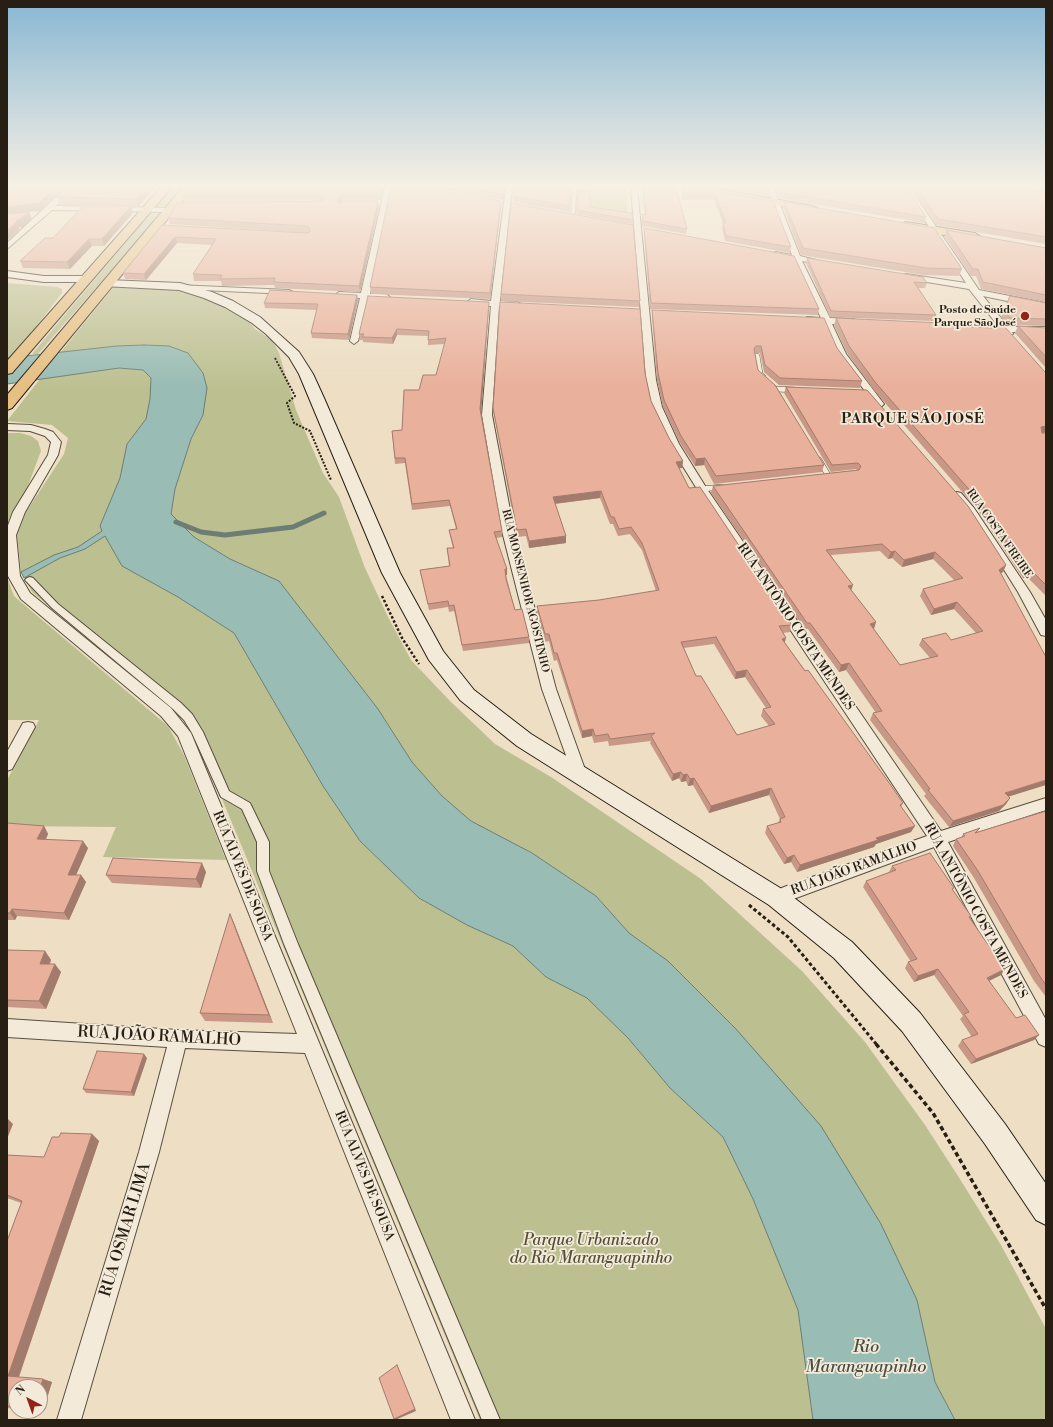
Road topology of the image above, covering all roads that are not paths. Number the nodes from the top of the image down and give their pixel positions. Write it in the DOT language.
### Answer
graph roads {
  1 [pos="108,254"];
  2 [pos="135,254"];
  3 [pos="372,254"];
  4 [pos="501,254"];
  5 [pos="641,254"];
  6 [pos="774,254"];
  7 [pos="795,254"];
  8 [pos="951,254"];
  9 [pos="797,258"];
  10 [pos="832,264"];
  11 [pos="7,274"];
  12 [pos="894,274"];
  13 [pos="85,279"];
  14 [pos="107,284"];
  15 [pos="180,287"];
  16 [pos="974,289"];
  17 [pos="296,292"];
  18 [pos="327,294"];
  19 [pos="365,296"];
  20 [pos="396,298"];
  21 [pos="464,302"];
  22 [pos="495,304"];
  23 [pos="526,306"];
  24 [pos="1046,306"];
  25 [pos="795,319"];
  26 [pos="826,321"];
  27 [pos="866,323"];
  28 [pos="978,328"];
  29 [pos="1004,329"];
  30 [pos="1046,330"];
  31 [pos="354,341"];
  32 [pos="1015,341"];
  33 [pos="757,356"];
  34 [pos="7,370"];
  35 [pos="777,389"];
  36 [pos="802,390"];
  37 [pos="781,395"];
  38 [pos="8,404"];
  39 [pos="884,409"];
  40 [pos="7,428"];
  41 [pos="816,455"];
  42 [pos="834,474"];
  43 [pos="828,475"];
  44 [pos="820,476"];
  45 [pos="726,486"];
  46 [pos="951,488"];
  47 [pos="702,489"];
  48 [pos="20,578"];
  49 [pos="1046,632"];
  50 [pos="28,727"];
  51 [pos="7,765"];
  52 [pos="580,775"];
  53 [pos="1046,804"];
  54 [pos="938,839"];
  55 [pos="776,898"];
  56 [pos="7,1028"];
  57 [pos="1046,1038"];
  58 [pos="178,1039"];
  59 [pos="311,1044"];
  60 [pos="1046,1210"];
  61 [pos="69,1420"];
  62 [pos="462,1420"];
  63 [pos="491,1420"];
  1 -- 13 [label="main road"];
  2 -- 14 [label="main road"];
  3 -- 19 [label="street"];
  4 -- 22 [label="street, RUA MONSENHOR AGOSTINHO"];
  5 -- 47 [label="street, RUA ANTÔNIO COSTA MENDES"];
  6 -- 9 [label="street"];
  7 -- 9 [label="street"];
  8 -- 16 [label="street"];
  9 -- 10 [label="street"];
  9 -- 26 [label="street"];
  11 -- 13 [label="main road"];
  12 -- 16 [label="street"];
  13 -- 34 [label="main road"];
  14 -- 15 [label="main road"];
  14 -- 38 [label="main road"];
  15 -- 17 [label="street"];
  15 -- 52 [label="main road"];
  16 -- 24 [label="street"];
  16 -- 29 [label="street"];
  18 -- 19 [label="street"];
  19 -- 20 [label="street"];
  19 -- 31 [label="street"];
  21 -- 22 [label="street"];
  22 -- 23 [label="street"];
  22 -- 52 [label="street, RUA MONSENHOR AGOSTINHO"];
  25 -- 26 [label="street"];
  26 -- 27 [label="street"];
  26 -- 39 [label="street"];
  28 -- 29 [label="street"];
  29 -- 30 [label="street"];
  29 -- 32 [label="street"];
  33 -- 35 [label="lane"];
  35 -- 36 [label="lane"];
  35 -- 37 [label="lane"];
  40 -- 48 [label="street"];
  41 -- 43 [label="lane"];
  42 -- 43 [label="lane"];
  43 -- 44 [label="lane"];
  45 -- 47 [label="lane"];
  46 -- 49 [label="street, RUA COSTA FREIRE"];
  47 -- 54 [label="street, RUA ANTÔNIO COSTA MENDES"];
  48 -- 59 [label="street, RUA ALVES DE SOUSA"];
  48 -- 63 [label="street"];
  50 -- 51 [label="street"];
  52 -- 55 [label="main road"];
  53 -- 54 [label="street, RUA JOÃO RAMALHO"];
  54 -- 55 [label="street, RUA JOÃO RAMALHO"];
  54 -- 57 [label="street, RUA ANTÔNIO COSTA MENDES"];
  55 -- 60 [label="main road"];
  56 -- 58 [label="street, RUA JOÃO RAMALHO"];
  58 -- 59 [label="street, RUA JOÃO RAMALHO"];
  58 -- 61 [label="street, RUA OSMAR LIMA"];
  59 -- 62 [label="street, RUA ALVES DE SOUSA"];
}
